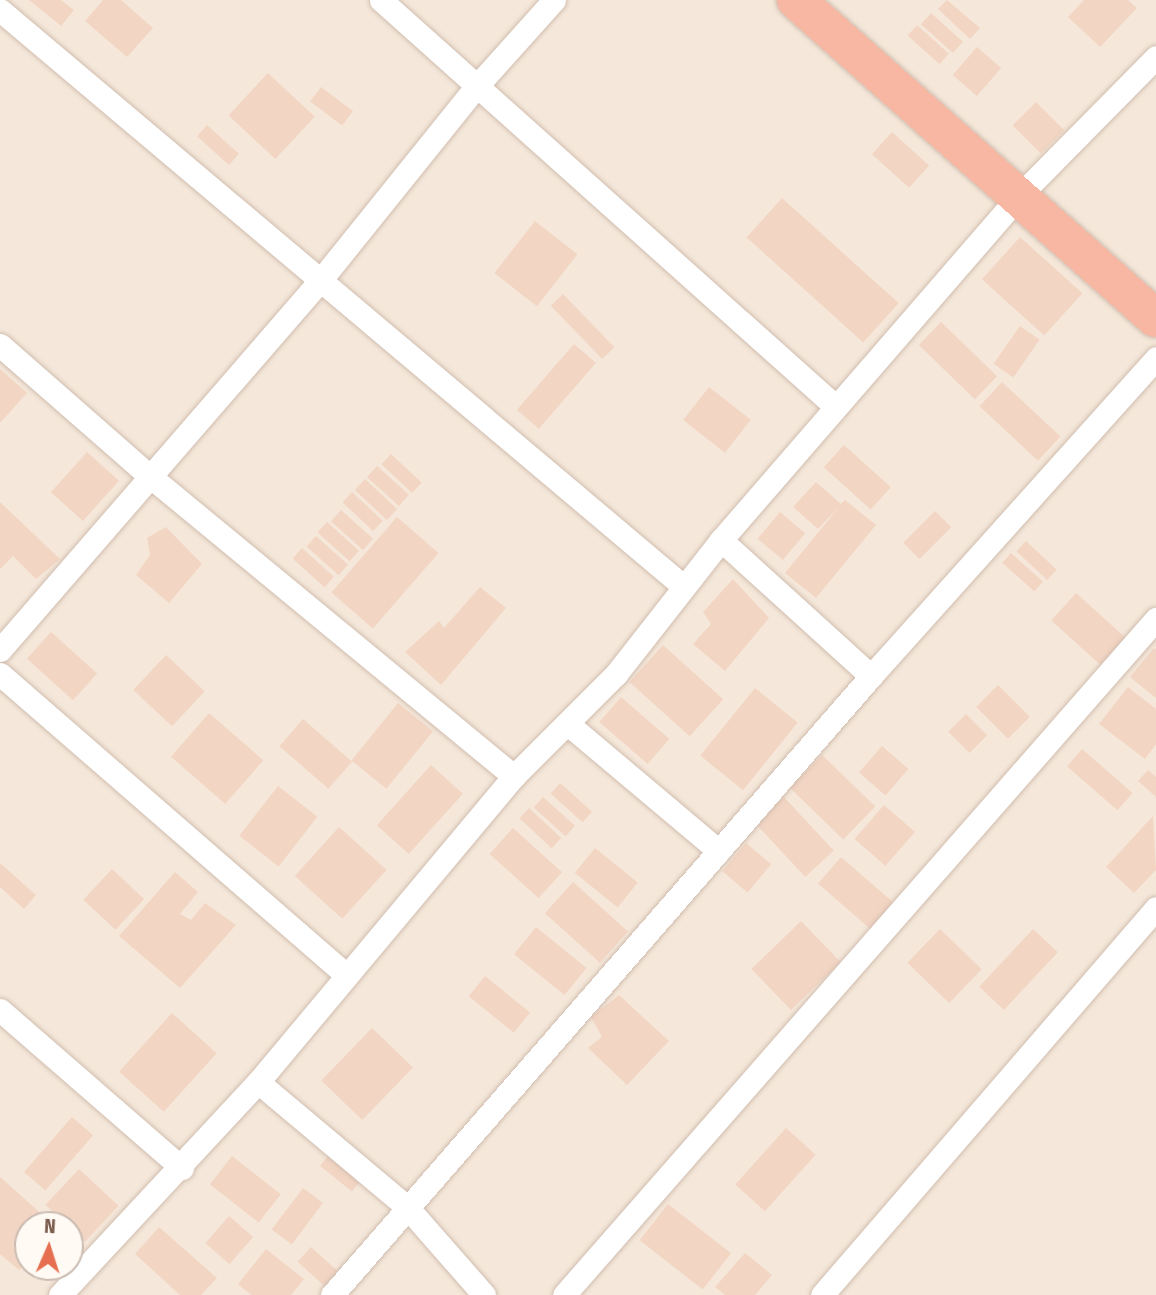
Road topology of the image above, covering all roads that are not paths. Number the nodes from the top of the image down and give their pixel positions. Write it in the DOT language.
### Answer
graph roads {
  1 [pos="381,0"];
  2 [pos="554,0"];
  3 [pos="796,0"];
  4 [pos="0,10"];
  5 [pos="1156,57"];
  6 [pos="475,88"];
  7 [pos="1019,196"];
  8 [pos="319,282"];
  9 [pos="1156,318"];
  10 [pos="0,345"];
  11 [pos="1156,358"];
  12 [pos="836,407"];
  13 [pos="152,478"];
  14 [pos="721,540"];
  15 [pos="683,586"];
  16 [pos="1156,619"];
  17 [pos="0,650"];
  18 [pos="0,674"];
  19 [pos="871,676"];
  20 [pos="568,724"];
  21 [pos="514,776"];
  22 [pos="719,851"];
  23 [pos="1156,908"];
  24 [pos="344,974"];
  25 [pos="0,1010"];
  26 [pos="258,1082"];
  27 [pos="182,1168"];
  28 [pos="407,1207"];
  29 [pos="60,1295"];
  30 [pos="332,1295"];
  31 [pos="484,1295"];
  32 [pos="564,1295"];
  33 [pos="822,1295"];
  1 -- 6 [label="street"];
  2 -- 6 [label="street"];
  3 -- 7 [label="highway"];
  4 -- 8 [label="street"];
  5 -- 7 [label="street"];
  6 -- 8 [label="street"];
  6 -- 12 [label="street"];
  7 -- 9 [label="highway"];
  7 -- 12 [label="street"];
  8 -- 13 [label="street"];
  8 -- 15 [label="street"];
  10 -- 13 [label="street"];
  11 -- 19 [label="street"];
  12 -- 14 [label="street"];
  13 -- 17 [label="street"];
  13 -- 21 [label="street"];
  14 -- 15 [label="street"];
  14 -- 19 [label="street"];
  15 -- 20 [label="street"];
  16 -- 32 [label="street"];
  18 -- 24 [label="street"];
  19 -- 22 [label="street"];
  20 -- 21 [label="street"];
  20 -- 22 [label="street"];
  21 -- 24 [label="street"];
  22 -- 28 [label="street"];
  23 -- 33 [label="street"];
  24 -- 26 [label="street"];
  25 -- 27 [label="street"];
  26 -- 27 [label="street"];
  26 -- 28 [label="street"];
  27 -- 29 [label="street"];
  28 -- 30 [label="street"];
  28 -- 31 [label="street"];
}
